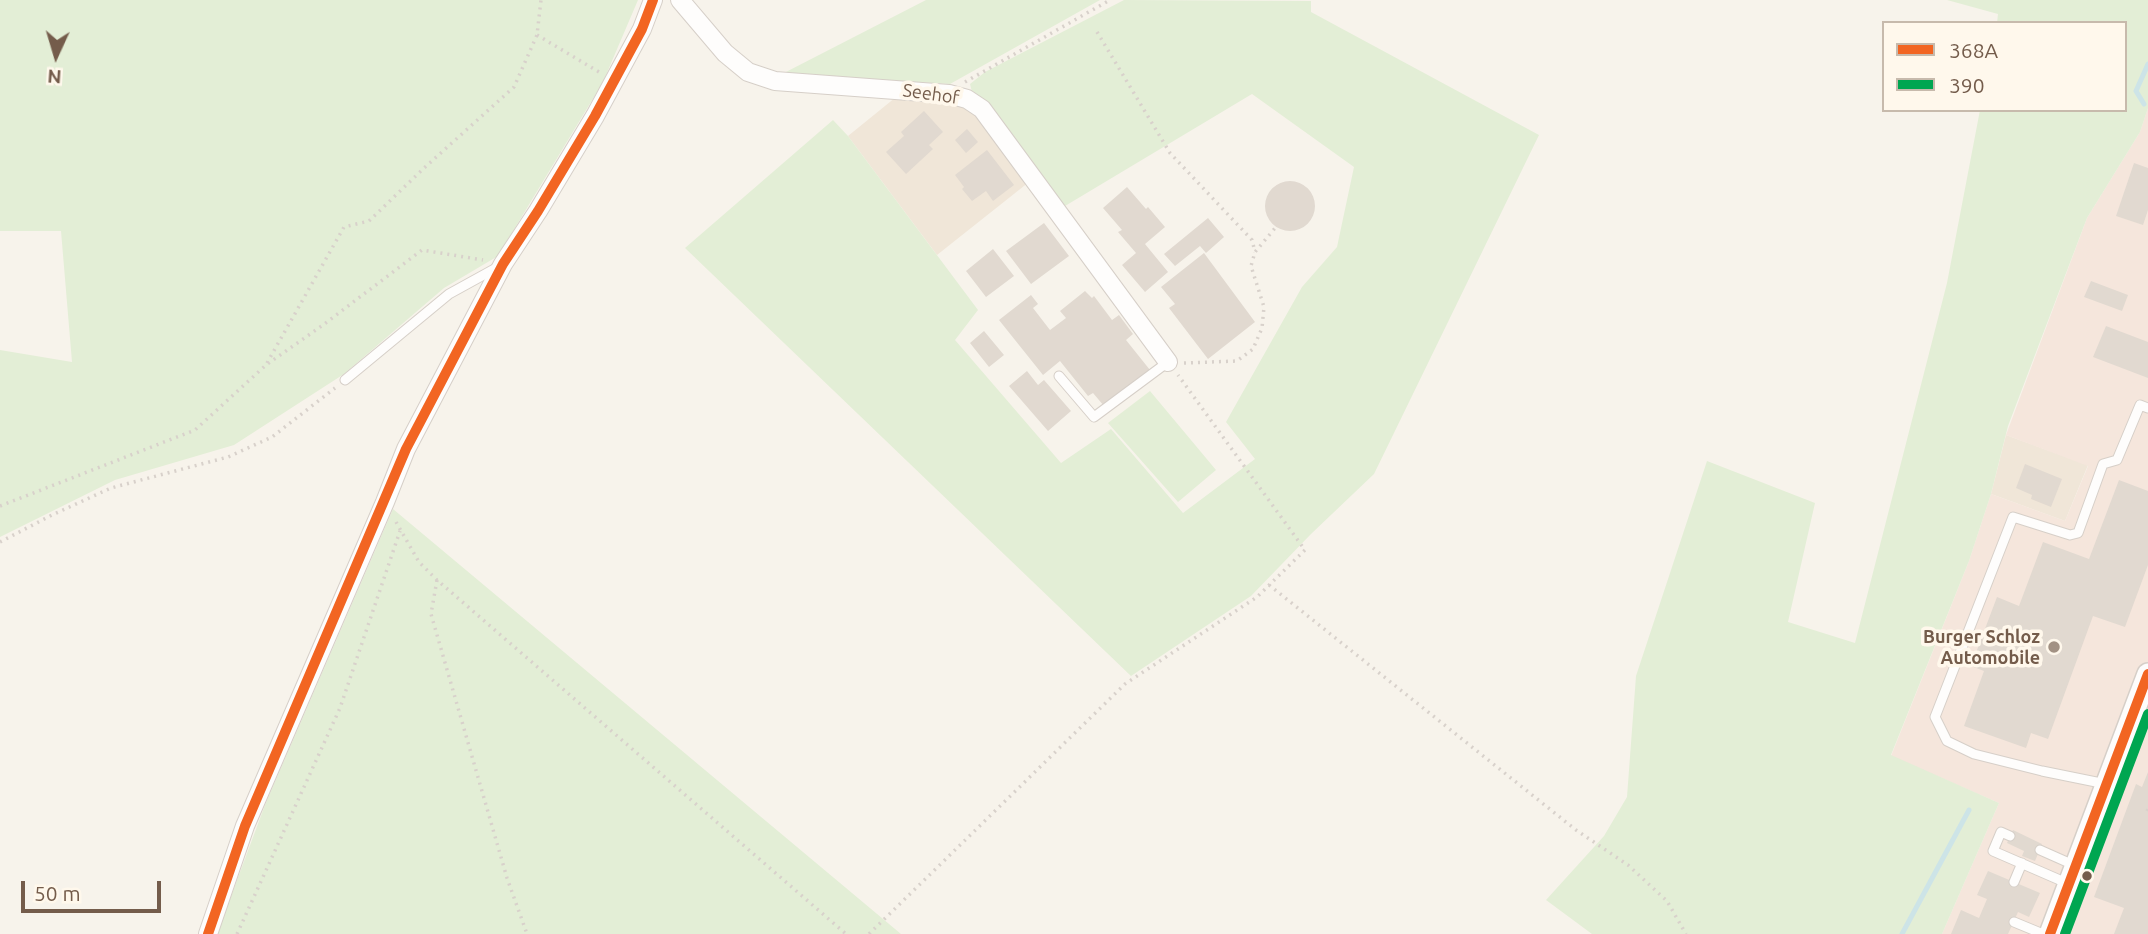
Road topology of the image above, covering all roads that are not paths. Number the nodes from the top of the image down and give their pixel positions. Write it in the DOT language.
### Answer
graph roads {
  1 [pos="653,0"];
  2 [pos="680,0"];
  3 [pos="503,264"];
  4 [pos="1168,362"];
  5 [pos="1059,376"];
  6 [pos="345,380"];
  7 [pos="2148,408"];
  8 [pos="2148,674"];
  9 [pos="2107,785"];
  10 [pos="2010,836"];
  11 [pos="2040,850"];
  12 [pos="2022,863"];
  13 [pos="2072,875"];
  14 [pos="2014,882"];
  15 [pos="2014,922"];
  16 [pos="208,934"];
  17 [pos="2043,934"];
  18 [pos="2050,934"];
  1 -- 3 [label="street"];
  2 -- 4 [label="street, Seehof"];
  3 -- 6 [label="lane"];
  3 -- 16 [label="street"];
  4 -- 5 [label="lane"];
  7 -- 9 [label="lane"];
  8 -- 9 [label="street"];
  9 -- 13 [label="street"];
  10 -- 12 [label="lane"];
  11 -- 13 [label="lane"];
  12 -- 13 [label="lane"];
  12 -- 14 [label="lane"];
  13 -- 18 [label="street"];
  15 -- 17 [label="lane"];
}
